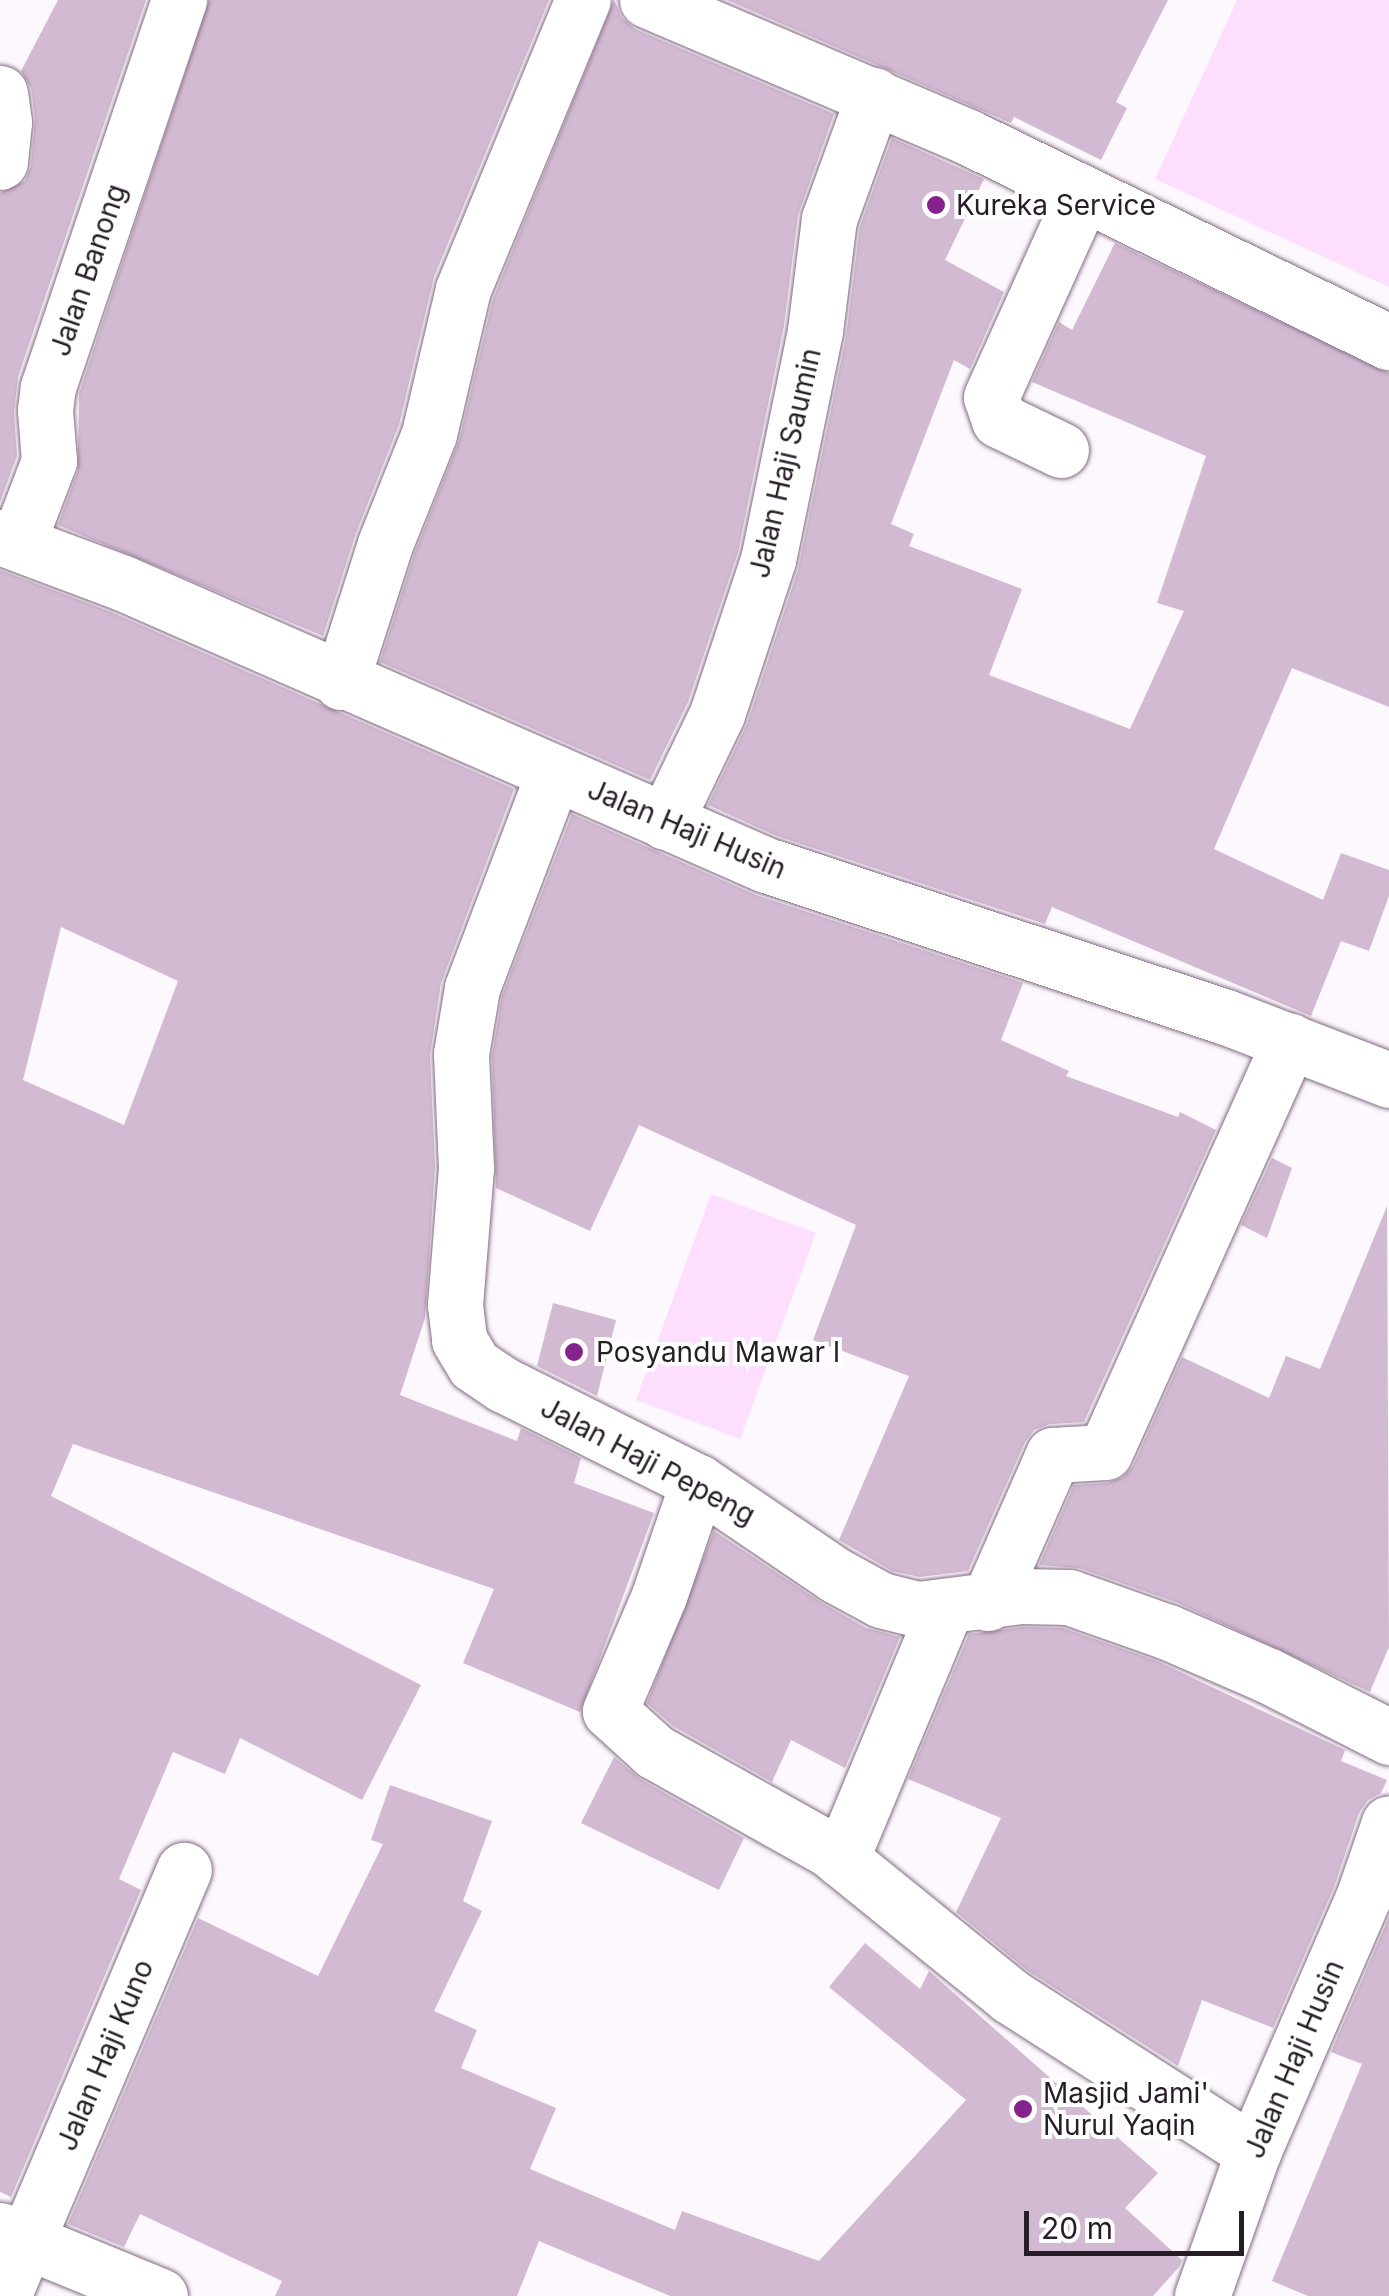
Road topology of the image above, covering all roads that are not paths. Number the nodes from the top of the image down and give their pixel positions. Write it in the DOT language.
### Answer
graph roads {
  1 [pos="179,0"];
  2 [pos="583,0"];
  3 [pos="647,0"];
  4 [pos="0,94"];
  5 [pos="874,94"];
  6 [pos="0,162"];
  7 [pos="1092,200"];
  8 [pos="1389,342"];
  9 [pos="1062,450"];
  10 [pos="9,540"];
  11 [pos="342,682"];
  12 [pos="554,772"];
  13 [pos="664,822"];
  14 [pos="1290,1041"];
  15 [pos="1388,1076"];
  16 [pos="698,1482"];
  17 [pos="967,1605"];
  18 [pos="1389,1738"];
  19 [pos="1389,1824"];
  20 [pos="840,1859"];
  21 [pos="184,1870"];
  22 [pos="1253,2152"];
  23 [pos="13,2235"];
  24 [pos="2,2296"];
  25 [pos="160,2296"];
  26 [pos="1202,2296"];
  1 -- 10 [label="street, Jalan Banong"];
  2 -- 11 [label="street"];
  3 -- 5 [label="street"];
  4 -- 6 [label="street"];
  5 -- 7 [label="street"];
  5 -- 13 [label="street, Jalan Haji Saumin"];
  7 -- 8 [label="street"];
  7 -- 9 [label="street"];
  10 -- 11 [label="street, Jalan Haji Husin"];
  11 -- 12 [label="street, Jalan Haji Husin"];
  12 -- 13 [label="street, Jalan Haji Husin"];
  12 -- 16 [label="street, Jalan Haji Pepeng"];
  13 -- 14 [label="street, Jalan Haji Husin"];
  14 -- 15 [label="street, Jalan Haji Husin"];
  14 -- 17 [label="street"];
  16 -- 17 [label="street, Jalan Haji Pepeng"];
  16 -- 20 [label="street"];
  17 -- 18 [label="street, Jalan Haji Pepeng"];
  17 -- 20 [label="street"];
  19 -- 22 [label="street, Jalan Haji Husin"];
  20 -- 22 [label="street"];
  21 -- 23 [label="street, Jalan Haji Kuno"];
  22 -- 26 [label="street, Jalan Haji Husin"];
  23 -- 24 [label="street, Jalan Haji Kuno"];
  23 -- 25 [label="street"];
}
